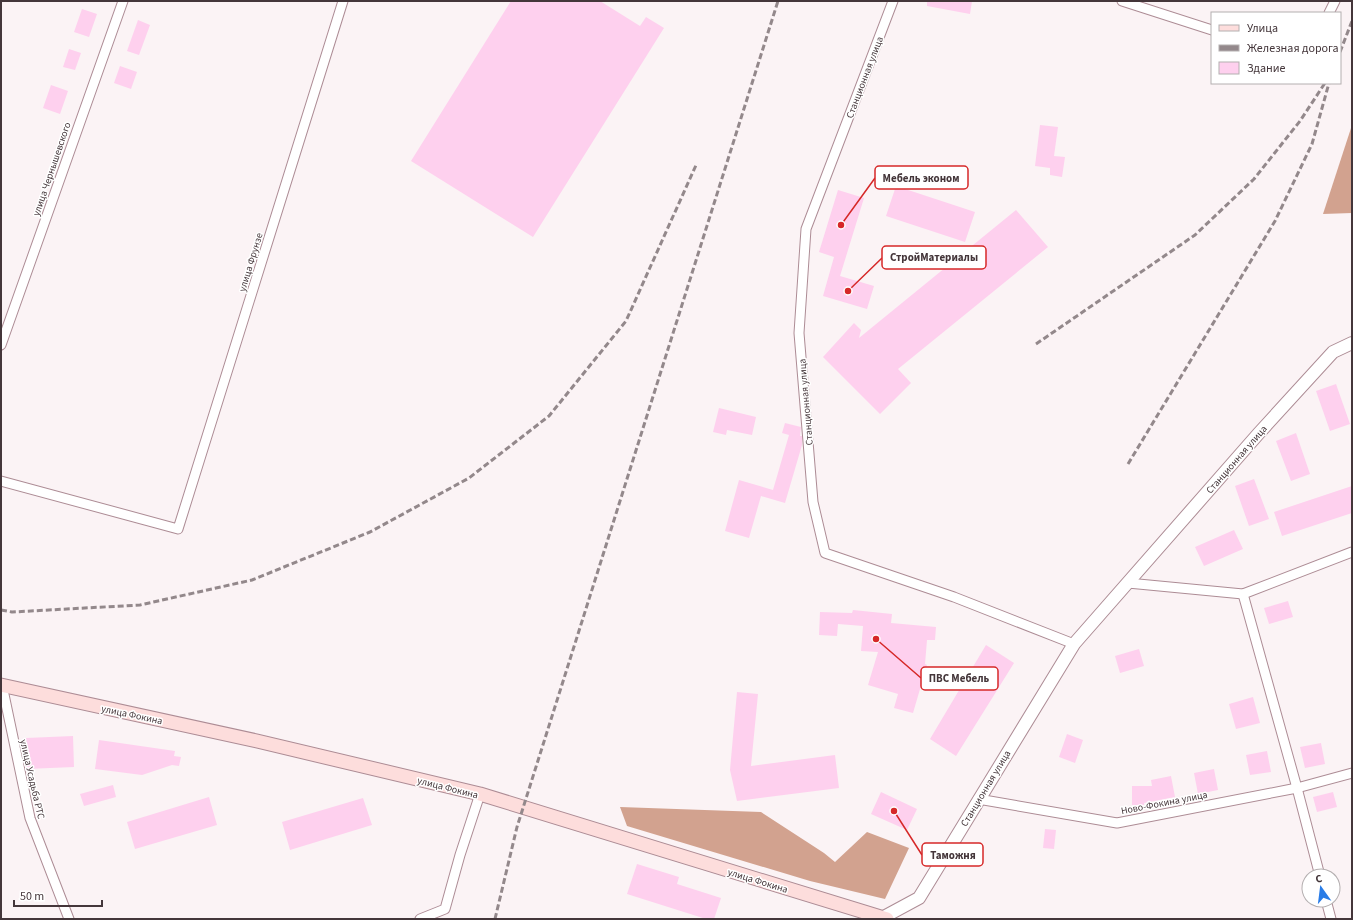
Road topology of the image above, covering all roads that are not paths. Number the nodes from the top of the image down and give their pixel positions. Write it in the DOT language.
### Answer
graph roads {
  1 [pos="123,1"];
  2 [pos="343,1"];
  3 [pos="893,1"];
  4 [pos="1122,1"];
  5 [pos="1335,1"];
  6 [pos="1330,12"];
  7 [pos="1211,30"];
  8 [pos="1352,344"];
  9 [pos="1,345"];
  10 [pos="1,481"];
  11 [pos="1352,552"];
  12 [pos="1128,583"];
  13 [pos="1243,594"];
  14 [pos="1074,644"];
  15 [pos="1,685"];
  16 [pos="1352,773"];
  17 [pos="1297,788"];
  18 [pos="480,794"];
  19 [pos="978,799"];
  20 [pos="1318,868"];
  21 [pos="1328,908"];
  22 [pos="69,919"];
  23 [pos="420,919"];
  24 [pos="884,919"];
  25 [pos="1331,919"];
  1 -- 9 [label="street, улица Чернышевского"];
  2 -- 10 [label="street, улица Фрунзе"];
  3 -- 14 [label="street, Станционная улица"];
  4 -- 7 [label="street"];
  5 -- 6 [label="street"];
  8 -- 12 [label="street, Станционная улица"];
  11 -- 13 [label="street"];
  12 -- 13 [label="street"];
  12 -- 14 [label="street, Станционная улица"];
  13 -- 17 [label="street"];
  14 -- 19 [label="street, Станционная улица"];
  15 -- 18 [label="main road, улица Фокина"];
  15 -- 22 [label="street, улица Усадьба РТС"];
  16 -- 17 [label="street, Ново-Фокина улица"];
  17 -- 19 [label="street, Ново-Фокина улица"];
  17 -- 20 [label="street"];
  18 -- 23 [label="street"];
  18 -- 24 [label="main road, улица Фокина"];
  19 -- 24 [label="street, Станционная улица"];
  21 -- 25 [label="street"];
}
